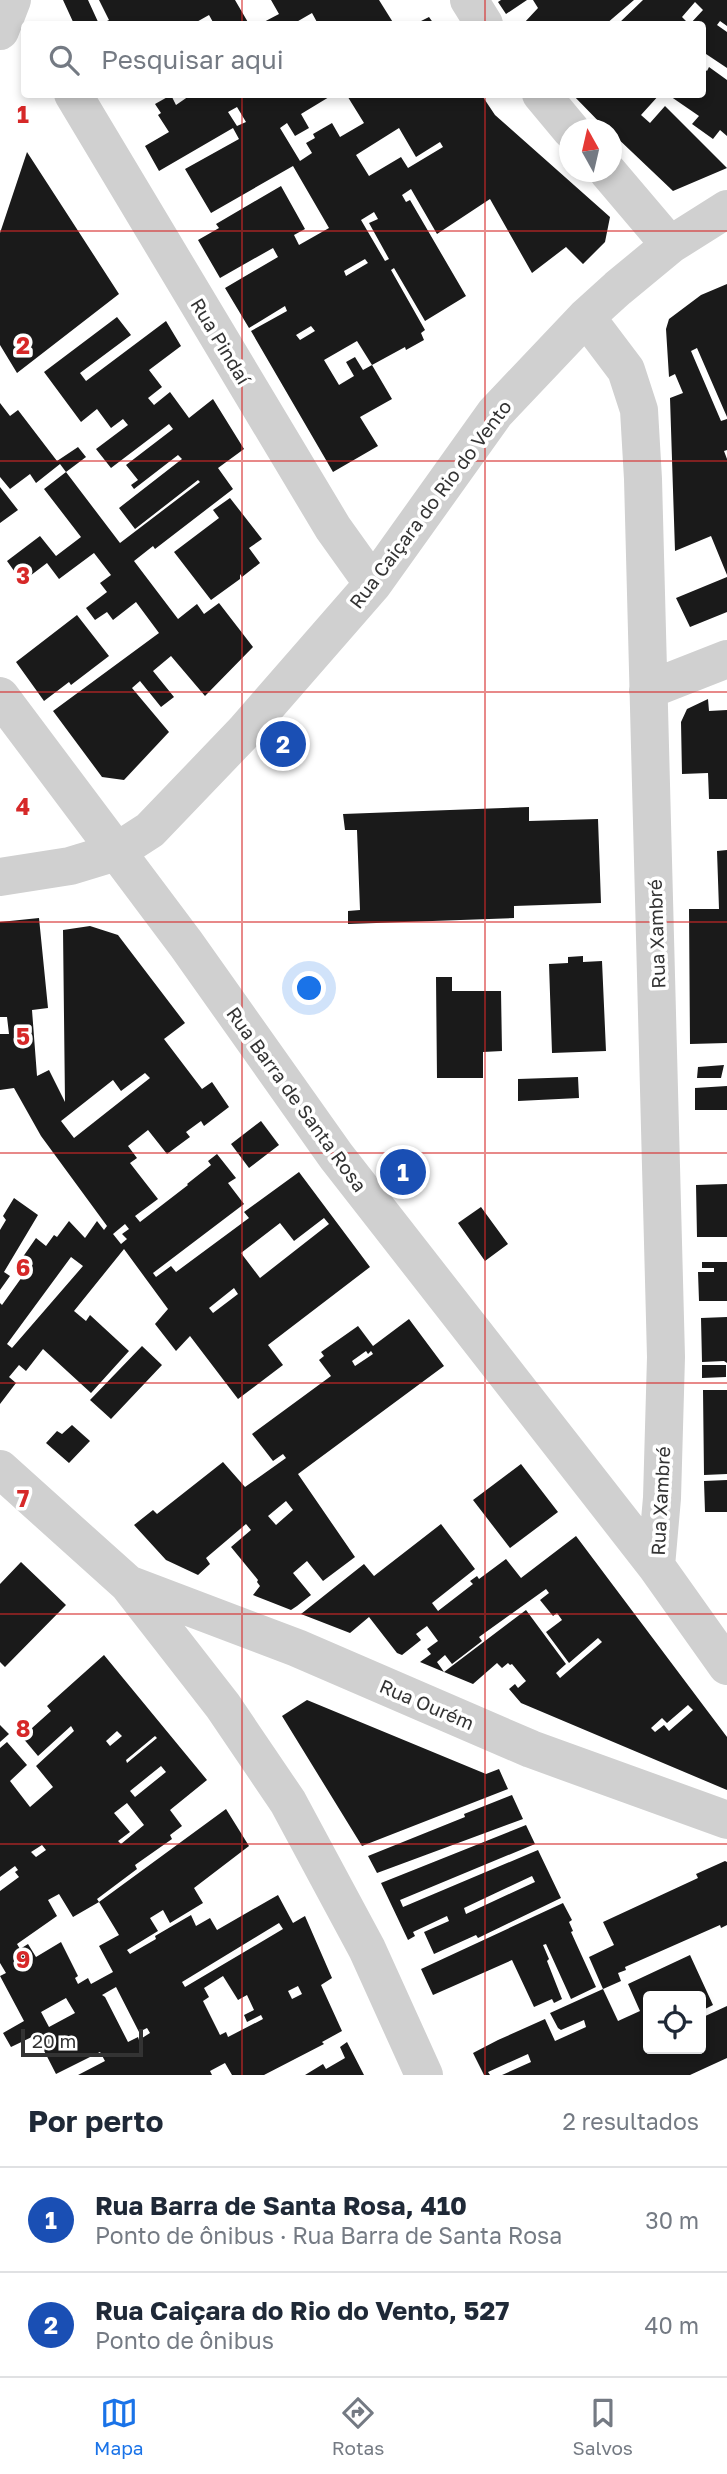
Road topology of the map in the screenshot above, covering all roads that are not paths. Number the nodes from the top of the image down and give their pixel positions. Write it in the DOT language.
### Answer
graph roads {
  1 [pos="468,0"];
  2 [pos="482,21"];
  3 [pos="75,98"];
  4 [pos="544,98"];
  5 [pos="562,119"];
  6 [pos="616,182"];
  7 [pos="727,209"];
  8 [pos="670,245"];
  9 [pos="586,317"];
  10 [pos="373,584"];
  11 [pos="727,659"];
  12 [pos="648,690"];
  13 [pos="0,696"];
  14 [pos="116,852"];
  15 [pos="0,877"];
  16 [pos="0,1469"];
  17 [pos="656,1566"];
  18 [pos="128,1584"];
  19 [pos="727,1666"];
  20 [pos="727,1820"];
  21 [pos="424,2075"];
  1 -- 2 [label="street"];
  3 -- 10 [label="street, Rua Pindaí"];
  4 -- 5 [label="street"];
  6 -- 8 [label="street"];
  7 -- 8 [label="street, Rua Caiçara do Rio do Vento"];
  8 -- 9 [label="street, Rua Caiçara do Rio do Vento"];
  9 -- 10 [label="street, Rua Caiçara do Rio do Vento"];
  9 -- 12 [label="street, Rua Xambré"];
  10 -- 14 [label="street, Rua Caiçara do Rio do Vento"];
  11 -- 12 [label="street"];
  12 -- 17 [label="street, Rua Xambré"];
  13 -- 14 [label="street, Rua Barra de Santa Rosa"];
  14 -- 15 [label="street, Rua Caiçara do Rio do Vento"];
  14 -- 17 [label="street, Rua Barra de Santa Rosa"];
  16 -- 18 [label="street"];
  17 -- 19 [label="street, Rua Barra de Santa Rosa"];
  18 -- 20 [label="street, Rua Ourém"];
  18 -- 21 [label="street"];
}
